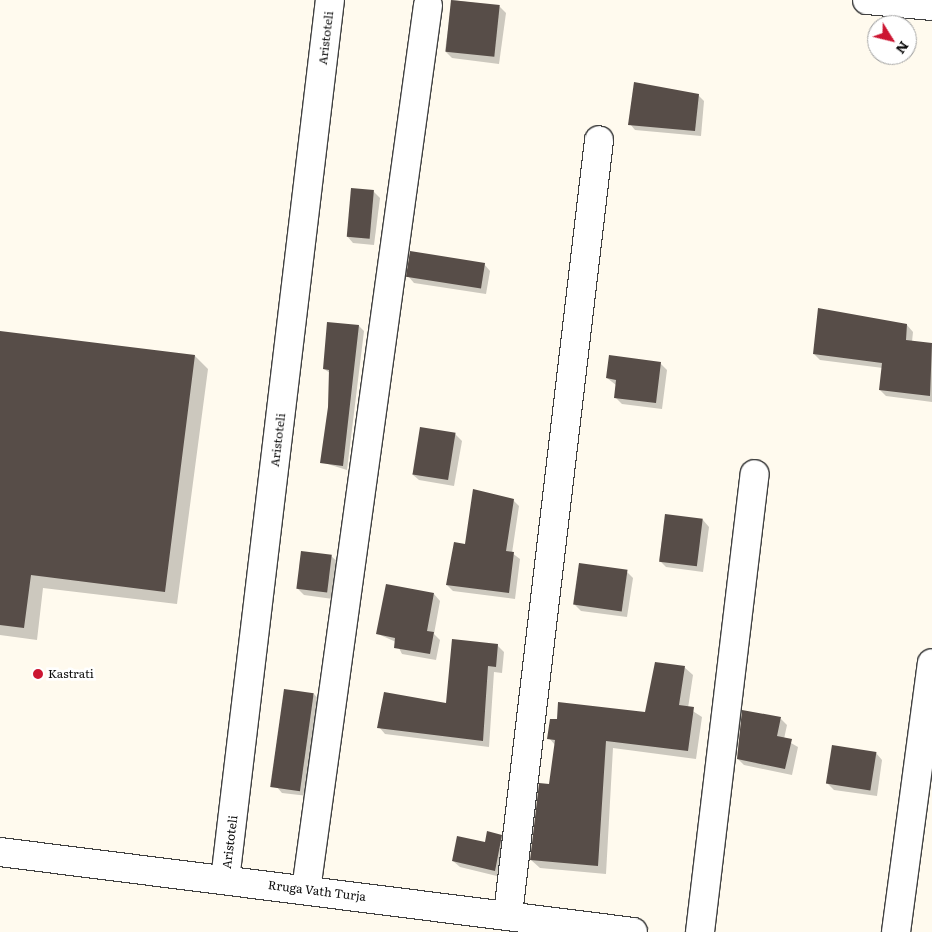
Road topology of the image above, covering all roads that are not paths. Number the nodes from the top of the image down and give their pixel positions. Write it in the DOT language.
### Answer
graph roads {
  1 [pos="330,0"];
  2 [pos="867,0"];
  3 [pos="428,5"];
  4 [pos="932,6"];
  5 [pos="599,140"];
  6 [pos="755,474"];
  7 [pos="932,663"];
  8 [pos="0,852"];
  9 [pos="225,880"];
  10 [pos="306,890"];
  11 [pos="508,914"];
  12 [pos="634,932"];
  13 [pos="700,932"];
  14 [pos="896,932"];
  1 -- 9 [label="street, Aristoteli"];
  2 -- 4 [label="street"];
  3 -- 10 [label="street"];
  5 -- 11 [label="street"];
  6 -- 13 [label="street"];
  7 -- 14 [label="street"];
  8 -- 9 [label="street, Rruga Vath Turja"];
  9 -- 10 [label="street, Rruga Vath Turja"];
  10 -- 11 [label="street, Rruga Vath Turja"];
  11 -- 12 [label="street, Rruga Vath Turja"];
}
